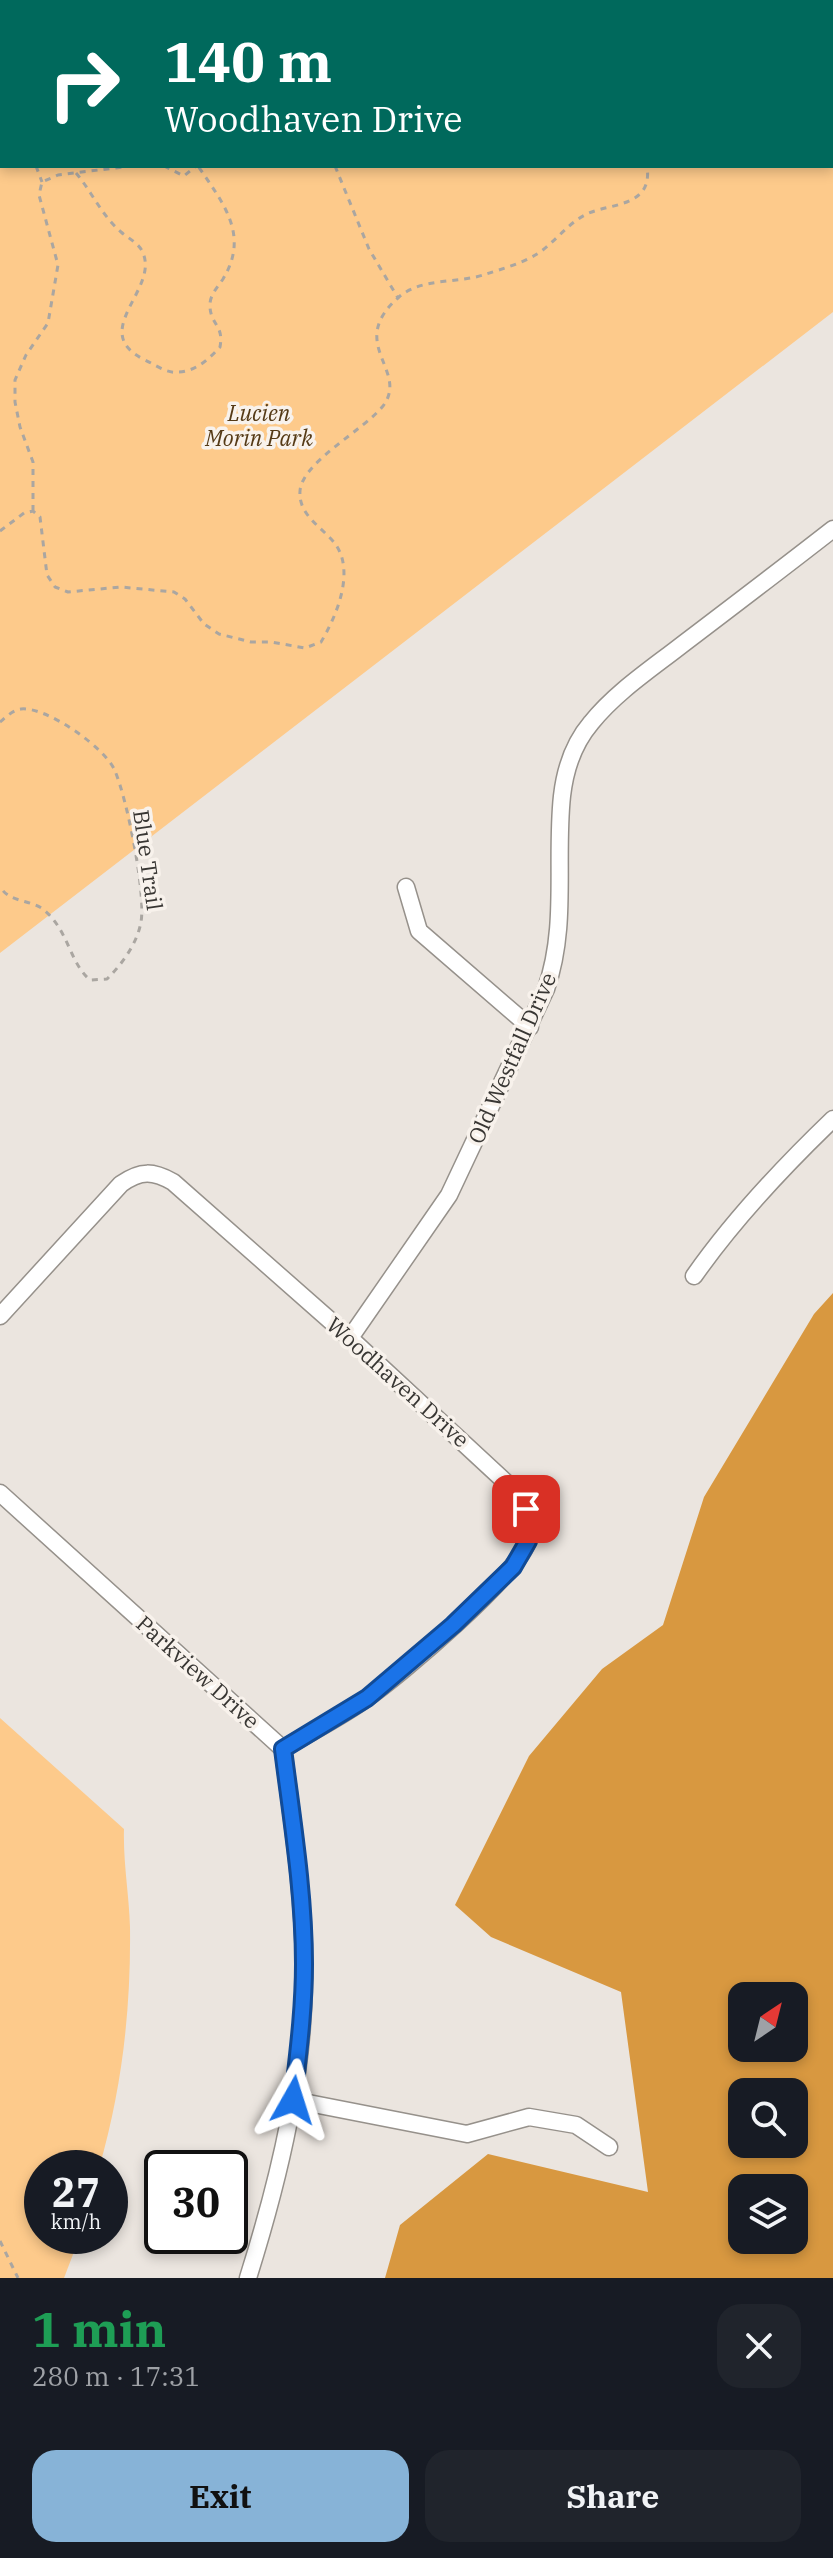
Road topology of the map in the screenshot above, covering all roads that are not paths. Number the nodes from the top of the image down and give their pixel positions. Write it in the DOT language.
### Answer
graph roads {
  1 [pos="833,529"];
  2 [pos="406,887"];
  3 [pos="530,1027"];
  4 [pos="833,1119"];
  5 [pos="694,1276"];
  6 [pos="0,1316"];
  7 [pos="350,1338"];
  8 [pos="0,1493"];
  9 [pos="283,1749"];
  10 [pos="293,2100"];
  11 [pos="609,2147"];
  12 [pos="248,2278"];
  1 -- 3 [label="street, Old Westfall Drive"];
  2 -- 3 [label="street"];
  3 -- 7 [label="street, Old Westfall Drive"];
  4 -- 5 [label="street"];
  6 -- 7 [label="street, Woodhaven Drive"];
  7 -- 9 [label="street, Woodhaven Drive"];
  8 -- 9 [label="street, Parkview Drive"];
  9 -- 10 [label="street"];
  10 -- 11 [label="street"];
  10 -- 12 [label="street"];
}
